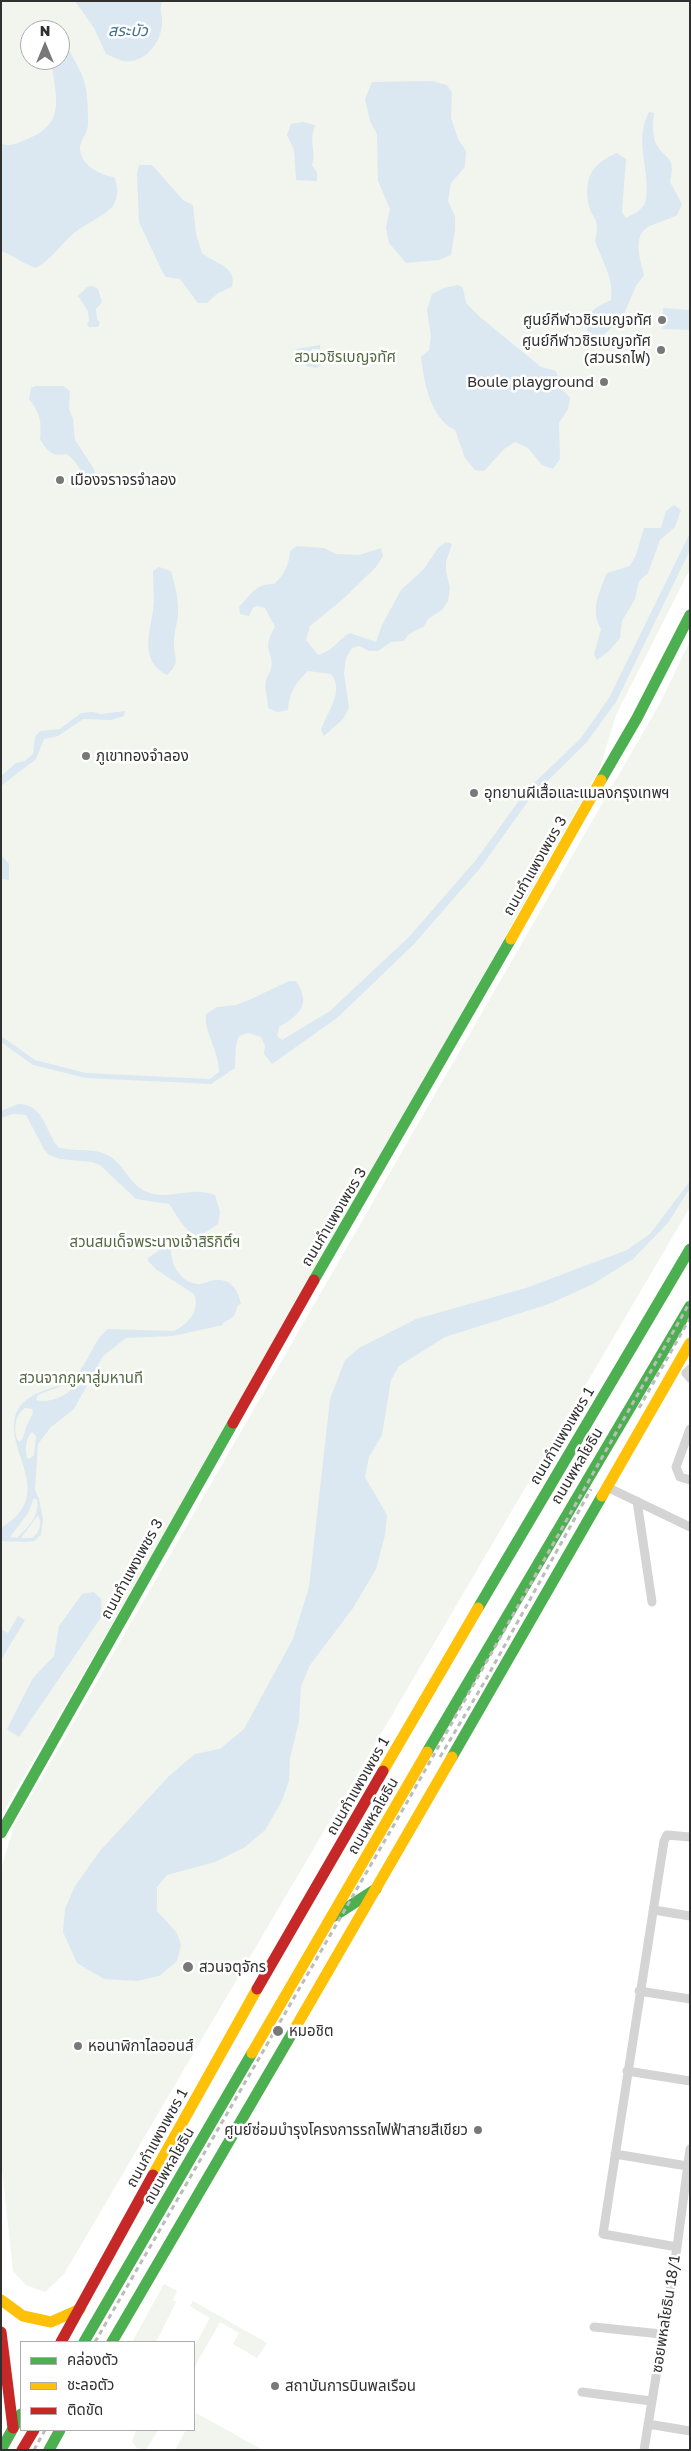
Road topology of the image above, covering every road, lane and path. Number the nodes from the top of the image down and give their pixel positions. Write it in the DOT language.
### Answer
graph roads {
  1 [pos="690,615"];
  2 [pos="690,1250"];
  3 [pos="690,1306"];
  4 [pos="690,1343"];
  5 [pos="686,1371"];
  6 [pos="690,1429"];
  7 [pos="690,1480"];
  8 [pos="607,1487"];
  9 [pos="637,1501"];
  10 [pos="690,1527"];
  11 [pos="652,1602"];
  12 [pos="1,1833"];
  13 [pos="690,1837"];
  14 [pos="377,1888"];
  15 [pos="654,1910"];
  16 [pos="690,1916"];
  17 [pos="330,1918"];
  18 [pos="640,1991"];
  19 [pos="690,1999"];
  20 [pos="627,2070"];
  21 [pos="690,2081"];
  22 [pos="690,2149"];
  23 [pos="614,2154"];
  24 [pos="687,2166"];
  25 [pos="677,2247"];
  26 [pos="1,2300"];
  27 [pos="80,2309"];
  28 [pos="594,2327"];
  29 [pos="1,2332"];
  30 [pos="661,2334"];
  31 [pos="62,2341"];
  32 [pos="85,2341"];
  33 [pos="113,2341"];
  34 [pos="582,2392"];
  35 [pos="651,2401"];
  36 [pos="20,2416"];
  37 [pos="648,2424"];
  38 [pos="13,2428"];
  39 [pos="33,2431"];
  40 [pos="59,2431"];
  41 [pos="690,2431"];
  42 [pos="2,2450"];
  43 [pos="22,2450"];
  44 [pos="49,2450"];
  45 [pos="644,2450"];
  1 -- 12 [label="main road, ถนนกำแพงเพชร 3"];
  2 -- 27 [label="main road, ถนนกำแพงเพชร 1"];
  3 -- 17 [label="main road, ถนนพหลโยธิน"];
  4 -- 5 [label="main road"];
  5 -- 8 [label="main road"];
  6 -- 7 [label="street"];
  8 -- 9 [label="street"];
  8 -- 14 [label="main road"];
  9 -- 10 [label="street"];
  9 -- 11 [label="street"];
  13 -- 15 [label="street"];
  14 -- 17 [label="main road"];
  14 -- 33 [label="main road"];
  15 -- 16 [label="street"];
  15 -- 18 [label="street"];
  17 -- 32 [label="main road, ถนนพหลโยธิน"];
  18 -- 19 [label="street"];
  18 -- 20 [label="street"];
  20 -- 21 [label="street"];
  20 -- 23 [label="street"];
  22 -- 24 [label="street, ซอยพหลโยธิน 18/1"];
  23 -- 24 [label="street"];
  23 -- 25 [label="street"];
  24 -- 25 [label="street, ซอยพหลโยธิน 18/1"];
  25 -- 30 [label="street, ซอยพหลโยธิน 18/1"];
  26 -- 27 [label="main road"];
  27 -- 31 [label="main road, ถนนกำแพงเพชร 1"];
  28 -- 30 [label="street"];
  29 -- 38 [label="main road"];
  30 -- 35 [label="street, ซอยพหลโยธิน 18/1"];
  34 -- 35 [label="street"];
  35 -- 37 [label="street, ซอยพหลโยธิน 18/1"];
  36 -- 38 [label="main road"];
  37 -- 41 [label="street"];
  37 -- 45 [label="street, ซอยพหลโยธิน 18/1"];
  38 -- 42 [label="main road"];
  39 -- 43 [label="main road"];
  40 -- 44 [label="main road"];
}
